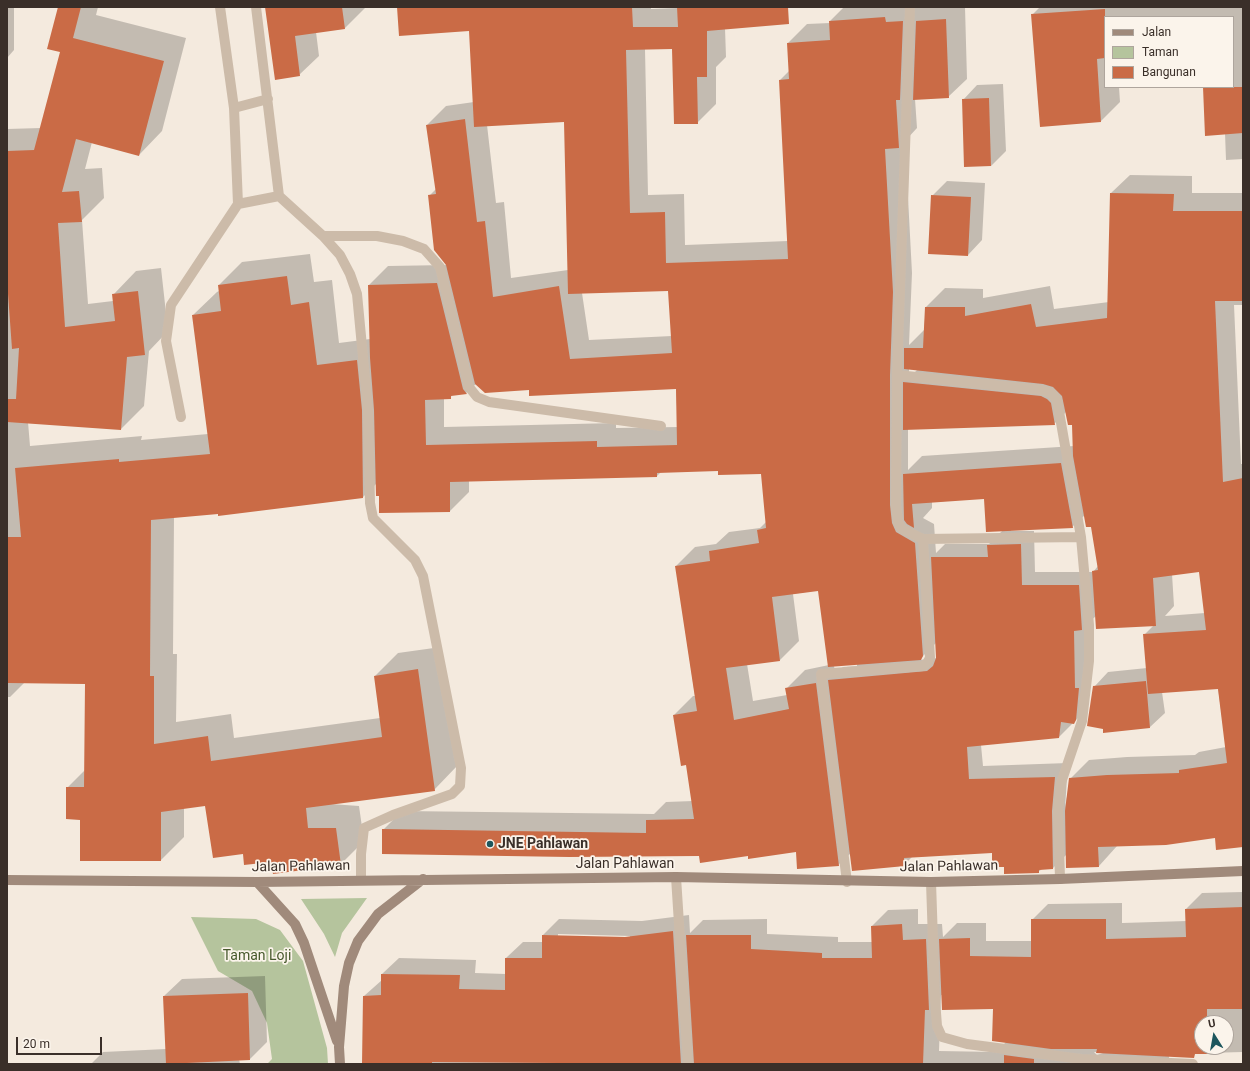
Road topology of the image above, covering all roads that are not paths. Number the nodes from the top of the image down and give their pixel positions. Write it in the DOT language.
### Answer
graph roads {
  1 [pos="220,7"];
  2 [pos="256,7"];
  3 [pos="910,7"];
  4 [pos="268,99"];
  5 [pos="234,108"];
  6 [pos="279,196"];
  7 [pos="238,204"];
  8 [pos="322,236"];
  9 [pos="897,375"];
  10 [pos="181,417"];
  11 [pos="661,426"];
  12 [pos="1081,536"];
  13 [pos="923,539"];
  14 [pos="1243,871"];
  15 [pos="676,877"];
  16 [pos="423,879"];
  17 [pos="1060,879"];
  18 [pos="7,880"];
  19 [pos="361,880"];
  20 [pos="257,882"];
  21 [pos="847,882"];
  22 [pos="931,882"];
  23 [pos="338,1047"];
  24 [pos="1082,1061"];
  25 [pos="340,1064"];
  26 [pos="688,1064"];
  27 [pos="1193,1064"];
  1 -- 5 [label="street"];
  2 -- 4 [label="street"];
  3 -- 9 [label="street"];
  4 -- 5 [label="street"];
  4 -- 6 [label="street"];
  5 -- 7 [label="street"];
  6 -- 7 [label="street"];
  6 -- 8 [label="street"];
  7 -- 10 [label="street"];
  8 -- 11 [label="street"];
  8 -- 19 [label="street"];
  9 -- 12 [label="street"];
  9 -- 13 [label="street"];
  12 -- 13 [label="street"];
  12 -- 17 [label="street"];
  13 -- 21 [label="street"];
  14 -- 17 [label="main road, Jalan Pahlawan"];
  15 -- 16 [label="main road, Jalan Pahlawan"];
  15 -- 21 [label="main road, Jalan Pahlawan"];
  15 -- 26 [label="street"];
  16 -- 19 [label="main road, Jalan Pahlawan"];
  16 -- 23 [label="main road"];
  17 -- 22 [label="main road, Jalan Pahlawan"];
  18 -- 20 [label="main road, Jalan Pahlawan"];
  19 -- 20 [label="main road, Jalan Pahlawan"];
  20 -- 23 [label="main road"];
  21 -- 22 [label="main road, Jalan Pahlawan"];
  22 -- 24 [label="street"];
  23 -- 25 [label="main road"];
  24 -- 27 [label="street"];
}
